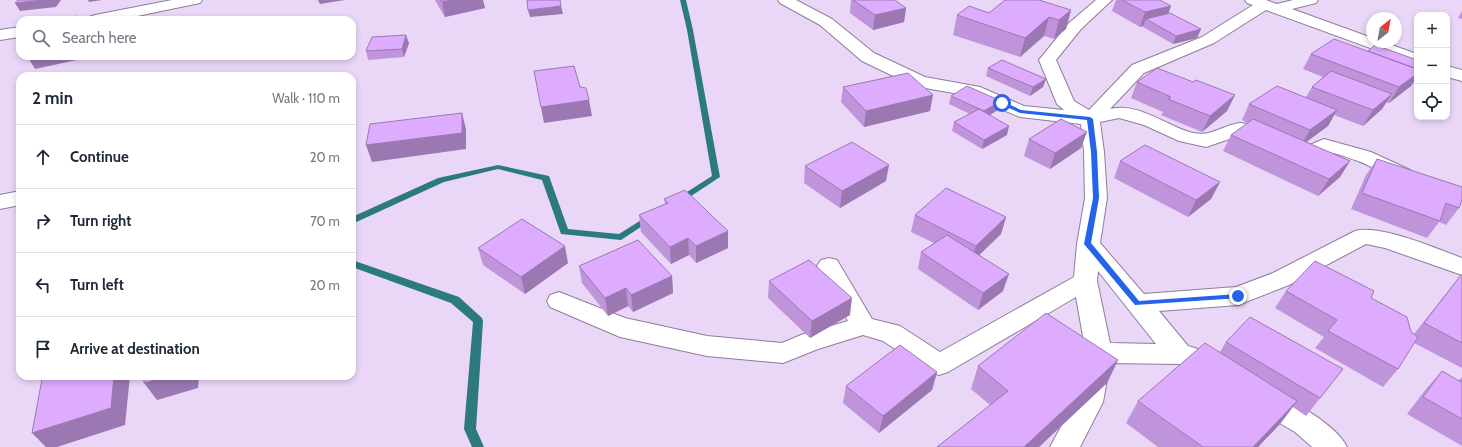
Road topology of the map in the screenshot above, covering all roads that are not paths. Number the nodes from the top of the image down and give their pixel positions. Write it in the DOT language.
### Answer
graph roads {
  1 [pos="195,0"];
  2 [pos="785,0"];
  3 [pos="1105,0"];
  4 [pos="1311,0"];
  5 [pos="1264,5"];
  6 [pos="115,16"];
  7 [pos="16,33"];
  8 [pos="0,35"];
  9 [pos="1414,59"];
  10 [pos="1450,71"];
  11 [pos="1462,76"];
  12 [pos="1090,119"];
  13 [pos="1420,182"];
  14 [pos="16,199"];
  15 [pos="0,202"];
  16 [pos="1088,244"];
  17 [pos="829,266"];
  18 [pos="1462,267"];
  19 [pos="1085,281"];
  20 [pos="559,301"];
  21 [pos="1137,304"];
  22 [pos="863,326"];
  23 [pos="1099,353"];
  24 [pos="1180,354"];
  25 [pos="1065,447"];
  26 [pos="1332,447"];
  1 -- 6 [label="street"];
  2 -- 12 [label="street"];
  3 -- 12 [label="street"];
  4 -- 5 [label="street"];
  5 -- 9 [label="street"];
  5 -- 12 [label="street"];
  7 -- 8 [label="street"];
  10 -- 11 [label="street"];
  12 -- 13 [label="street"];
  12 -- 16 [label="street"];
  14 -- 15 [label="street"];
  16 -- 19 [label="street"];
  16 -- 21 [label="street"];
  17 -- 22 [label="street"];
  18 -- 21 [label="street"];
  19 -- 22 [label="street"];
  19 -- 23 [label="street"];
  20 -- 22 [label="street"];
  21 -- 24 [label="street"];
  23 -- 24 [label="street"];
  23 -- 25 [label="street"];
  24 -- 26 [label="street"];
}
